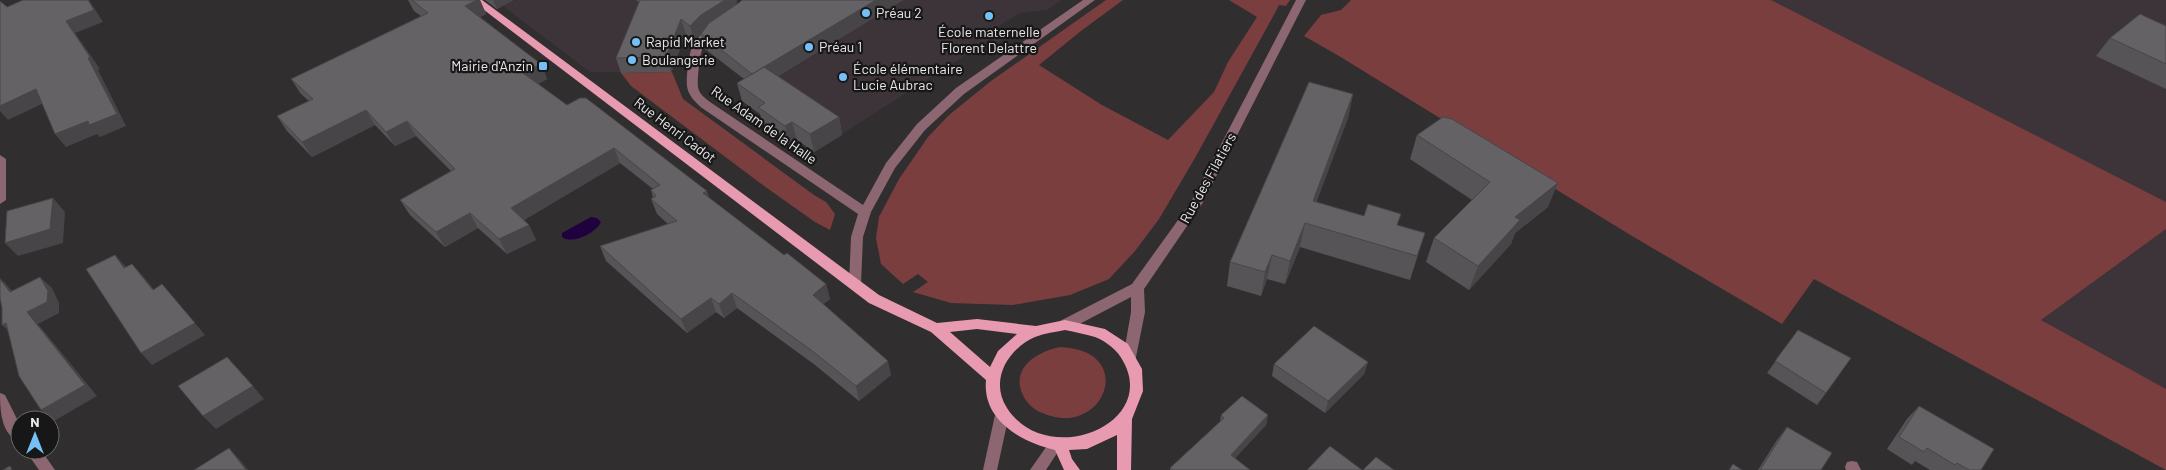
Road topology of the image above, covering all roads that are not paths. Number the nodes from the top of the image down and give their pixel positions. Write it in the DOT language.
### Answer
graph roads {
  1 [pos="476,0"];
  2 [pos="1090,0"];
  3 [pos="1301,0"];
  4 [pos="730,22"];
  5 [pos="0,159"];
  6 [pos="0,200"];
  7 [pos="865,212"];
  8 [pos="855,284"];
  9 [pos="1137,288"];
  10 [pos="1065,326"];
  11 [pos="936,328"];
  12 [pos="1034,331"];
  13 [pos="1130,358"];
  14 [pos="993,378"];
  15 [pos="0,399"];
  16 [pos="1002,415"];
  17 [pos="1126,418"];
  18 [pos="10,422"];
  19 [pos="1058,444"];
  20 [pos="40,460"];
  21 [pos="48,470"];
  22 [pos="990,470"];
  23 [pos="1037,470"];
  24 [pos="1073,470"];
  25 [pos="1124,470"];
  1 -- 8 [label="main road, Rue Henri Cadot"];
  2 -- 7 [label="street"];
  3 -- 9 [label="street, Rue des Filatiers"];
  4 -- 7 [label="street, Rue Adam de la Halle"];
  5 -- 6 [label="street"];
  7 -- 8 [label="street"];
  8 -- 11 [label="main road, Rue Henri Cadot"];
  9 -- 10 [label="street"];
  9 -- 13 [label="street"];
  10 -- 12 [label="main road"];
  10 -- 13 [label="main road"];
  11 -- 12 [label="main road"];
  11 -- 14 [label="main road"];
  12 -- 14 [label="main road"];
  13 -- 17 [label="main road"];
  14 -- 16 [label="main road"];
  15 -- 18 [label="street"];
  16 -- 19 [label="main road"];
  16 -- 22 [label="street"];
  17 -- 19 [label="main road"];
  17 -- 25 [label="main road"];
  19 -- 23 [label="street"];
  19 -- 24 [label="main road"];
  20 -- 21 [label="street"];
}
